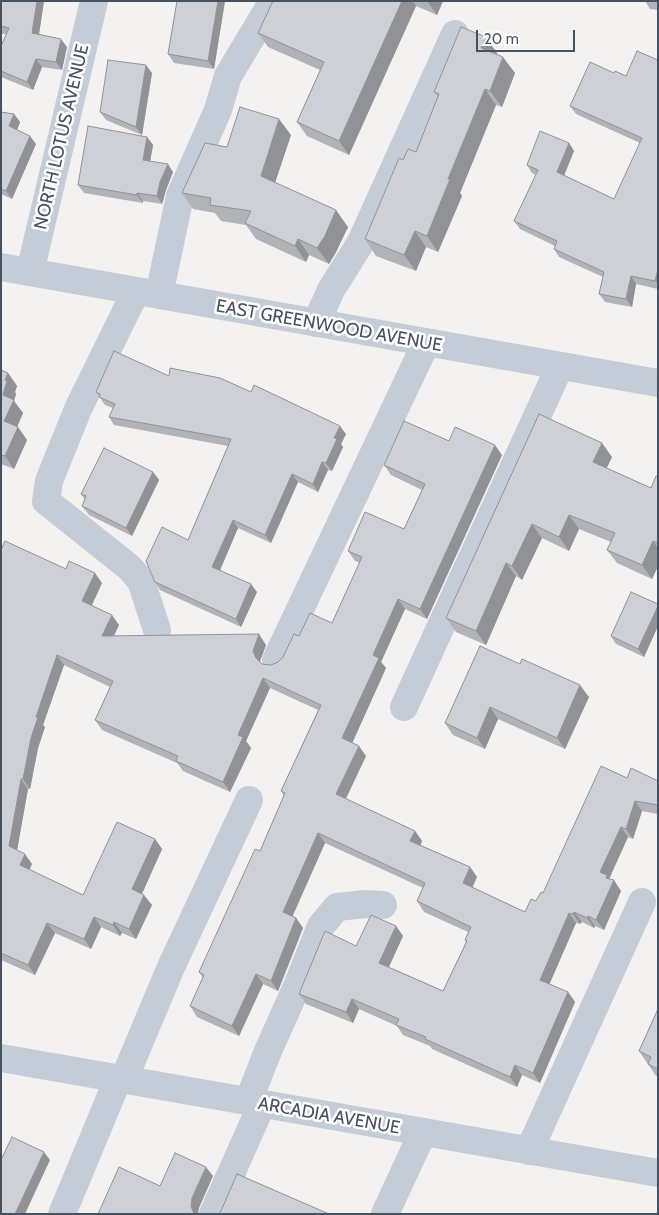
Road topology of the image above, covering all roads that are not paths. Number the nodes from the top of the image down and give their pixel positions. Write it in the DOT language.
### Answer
graph roads {
  1 [pos="94,1"];
  2 [pos="273,1"];
  3 [pos="455,34"];
  4 [pos="1,267"];
  5 [pos="30,272"];
  6 [pos="147,293"];
  7 [pos="316,324"];
  8 [pos="426,343"];
  9 [pos="560,366"];
  10 [pos="658,383"];
  11 [pos="157,630"];
  12 [pos="276,660"];
  13 [pos="404,707"];
  14 [pos="249,800"];
  15 [pos="642,902"];
  16 [pos="383,905"];
  17 [pos="1,1058"];
  18 [pos="121,1079"];
  19 [pos="255,1103"];
  20 [pos="423,1132"];
  21 [pos="529,1151"];
  22 [pos="658,1173"];
  23 [pos="62,1214"];
  24 [pos="213,1214"];
  25 [pos="385,1214"];
  1 -- 5 [label="street, NORTH LOTUS AVENUE"];
  2 -- 6 [label="street"];
  3 -- 7 [label="street"];
  4 -- 5 [label="street, EAST GREENWOOD AVENUE"];
  5 -- 6 [label="street, EAST GREENWOOD AVENUE"];
  6 -- 7 [label="street, EAST GREENWOOD AVENUE"];
  6 -- 11 [label="street"];
  7 -- 8 [label="street, EAST GREENWOOD AVENUE"];
  8 -- 9 [label="street, EAST GREENWOOD AVENUE"];
  8 -- 12 [label="street"];
  9 -- 10 [label="street, EAST GREENWOOD AVENUE"];
  9 -- 13 [label="street"];
  14 -- 18 [label="street"];
  15 -- 21 [label="street"];
  16 -- 19 [label="street"];
  17 -- 18 [label="street, ARCADIA AVENUE"];
  18 -- 19 [label="street, ARCADIA AVENUE"];
  18 -- 23 [label="street"];
  19 -- 20 [label="street, ARCADIA AVENUE"];
  19 -- 24 [label="street"];
  20 -- 21 [label="street, ARCADIA AVENUE"];
  20 -- 25 [label="street"];
  21 -- 22 [label="street, ARCADIA AVENUE"];
}
